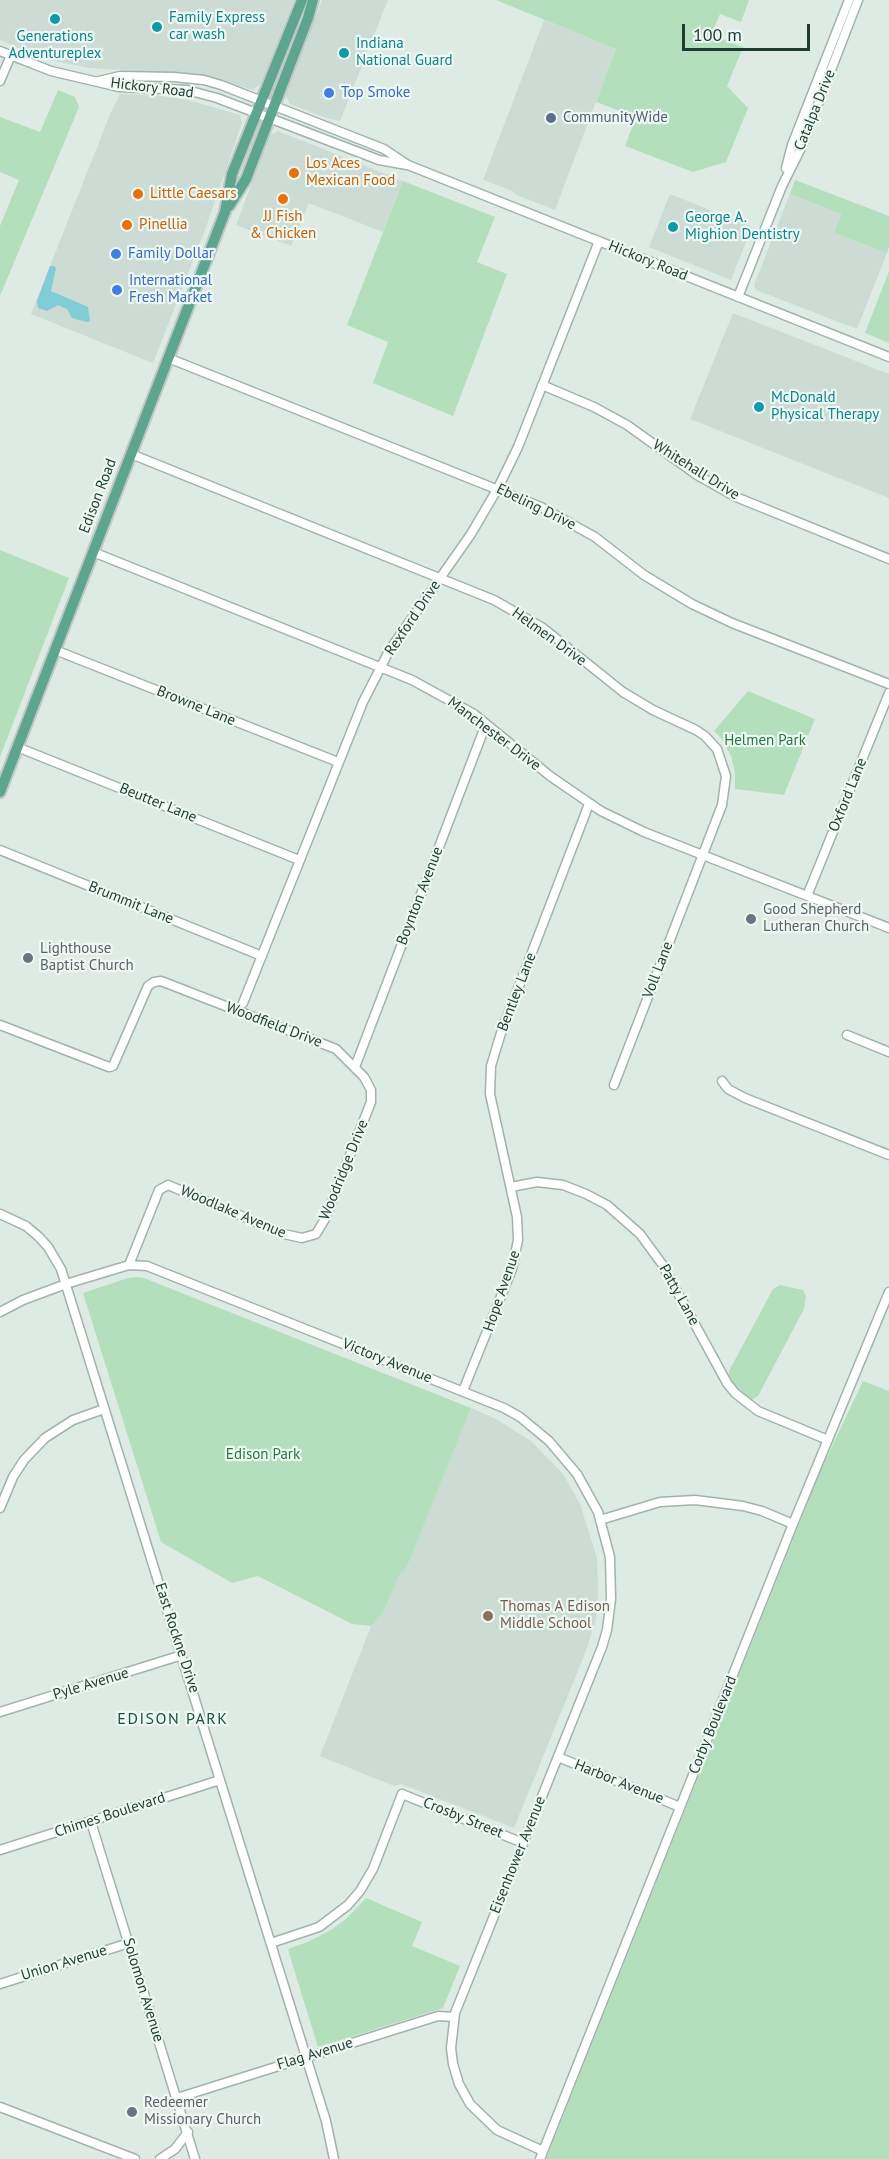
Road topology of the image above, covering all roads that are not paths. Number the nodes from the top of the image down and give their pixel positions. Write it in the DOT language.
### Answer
graph roads {
  1 [pos="302,0"];
  2 [pos="313,0"];
  3 [pos="849,0"];
  4 [pos="858,0"];
  5 [pos="0,51"];
  6 [pos="11,55"];
  7 [pos="0,81"];
  8 [pos="99,81"];
  9 [pos="261,99"];
  10 [pos="276,105"];
  11 [pos="256,112"];
  12 [pos="270,118"];
  13 [pos="408,165"];
  14 [pos="782,186"];
  15 [pos="225,212"];
  16 [pos="599,241"];
  17 [pos="738,297"];
  18 [pos="889,357"];
  19 [pos="168,358"];
  20 [pos="542,385"];
  21 [pos="131,454"];
  22 [pos="498,488"];
  23 [pos="93,552"];
  24 [pos="889,559"];
  25 [pos="440,577"];
  26 [pos="55,650"];
  27 [pos="381,666"];
  28 [pos="889,684"];
  29 [pos="889,693"];
  30 [pos="486,724"];
  31 [pos="17,747"];
  32 [pos="338,762"];
  33 [pos="0,792"];
  34 [pos="589,804"];
  35 [pos="0,850"];
  36 [pos="702,855"];
  37 [pos="299,860"];
  38 [pos="807,896"];
  39 [pos="889,928"];
  40 [pos="262,956"];
  41 [pos="243,1003"];
  42 [pos="0,1025"];
  43 [pos="846,1035"];
  44 [pos="889,1052"];
  45 [pos="355,1068"];
  46 [pos="722,1081"];
  47 [pos="614,1084"];
  48 [pos="371,1090"];
  49 [pos="889,1155"];
  50 [pos="511,1187"];
  51 [pos="0,1214"];
  52 [pos="302,1238"];
  53 [pos="129,1265"];
  54 [pos="66,1284"];
  55 [pos="889,1292"];
  56 [pos="886,1306"];
  57 [pos="0,1312"];
  58 [pos="463,1392"];
  59 [pos="104,1408"];
  60 [pos="828,1440"];
  61 [pos="0,1508"];
  62 [pos="600,1520"];
  63 [pos="793,1524"];
  64 [pos="182,1655"];
  65 [pos="0,1712"];
  66 [pos="558,1757"];
  67 [pos="220,1780"];
  68 [pos="680,1807"];
  69 [pos="91,1821"];
  70 [pos="523,1843"];
  71 [pos="0,1850"];
  72 [pos="129,1943"];
  73 [pos="271,1943"];
  74 [pos="0,1984"];
  75 [pos="454,2017"];
  76 [pos="307,2057"];
  77 [pos="177,2098"];
  78 [pos="0,2107"];
  79 [pos="188,2132"];
  80 [pos="541,2155"];
  81 [pos="135,2159"];
  82 [pos="160,2159"];
  83 [pos="195,2159"];
  84 [pos="334,2159"];
  1 -- 9 [label="main road, Edison Road"];
  2 -- 10 [label="main road, Edison Road"];
  3 -- 14 [label="street, Catalpa Drive"];
  4 -- 14 [label="street, Catalpa Drive"];
  5 -- 6 [label="street, Hickory Road"];
  6 -- 7 [label="street"];
  6 -- 8 [label="street, Hickory Road"];
  8 -- 9 [label="street, Hickory Road"];
  8 -- 11 [label="street, Hickory Road"];
  9 -- 10 [label="street, Hickory Road"];
  9 -- 11 [label="main road, Edison Road"];
  10 -- 12 [label="main road, Edison Road"];
  10 -- 13 [label="street, Hickory Road"];
  11 -- 12 [label="street, Hickory Road"];
  11 -- 15 [label="main road, Edison Road"];
  12 -- 13 [label="street, Hickory Road"];
  12 -- 15 [label="main road, Edison Road"];
  13 -- 16 [label="street, Hickory Road"];
  14 -- 17 [label="street, Catalpa Drive"];
  15 -- 19 [label="main road, Edison Road"];
  16 -- 17 [label="street, Hickory Road"];
  16 -- 20 [label="street, Rexford Drive"];
  17 -- 18 [label="street, Hickory Road"];
  19 -- 21 [label="main road, Edison Road"];
  19 -- 22 [label="street, Ebeling Drive"];
  20 -- 22 [label="street, Rexford Drive"];
  20 -- 24 [label="street, Whitehall Drive"];
  21 -- 23 [label="main road, Edison Road"];
  21 -- 25 [label="street, Helmen Drive"];
  22 -- 25 [label="street, Rexford Drive"];
  22 -- 28 [label="street, Ebeling Drive"];
  23 -- 26 [label="main road, Edison Road"];
  23 -- 27 [label="street, Manchester Drive"];
  25 -- 27 [label="street, Rexford Drive"];
  25 -- 36 [label="street, Helmen Drive"];
  26 -- 31 [label="main road, Edison Road"];
  26 -- 32 [label="street, Browne Lane"];
  27 -- 30 [label="street, Manchester Drive"];
  27 -- 32 [label="street, Rexford Drive"];
  29 -- 38 [label="street, Oxford Lane"];
  30 -- 34 [label="street, Manchester Drive"];
  30 -- 45 [label="street, Boynton Avenue"];
  31 -- 33 [label="main road, Edison Road"];
  31 -- 37 [label="street, Beutter Lane"];
  32 -- 37 [label="street, Rexford Drive"];
  34 -- 36 [label="street, Manchester Drive"];
  34 -- 50 [label="street, Bentley Lane"];
  35 -- 40 [label="street, Brummit Lane"];
  36 -- 38 [label="street, Manchester Drive"];
  36 -- 47 [label="street, Voll Lane"];
  37 -- 40 [label="street, Rexford Drive"];
  38 -- 39 [label="street, Manchester Drive"];
  40 -- 41 [label="street, Rexford Drive"];
  42 -- 45 [label="street, Woodfield Drive"];
  43 -- 44 [label="street"];
  45 -- 48 [label="street, Woodfield Drive"];
  46 -- 49 [label="street"];
  48 -- 52 [label="street, Woodridge Drive"];
  50 -- 58 [label="street, Hope Avenue"];
  50 -- 60 [label="street, Patty Lane"];
  51 -- 54 [label="street, East Rockne Drive"];
  52 -- 53 [label="street, Woodlake Avenue"];
  53 -- 54 [label="street"];
  53 -- 58 [label="street, Victory Avenue"];
  54 -- 57 [label="street"];
  54 -- 59 [label="street, East Rockne Drive"];
  55 -- 56 [label="street, Corby Boulevard"];
  56 -- 60 [label="street, Corby Boulevard"];
  58 -- 62 [label="street, Victory Avenue"];
  59 -- 61 [label="street"];
  59 -- 64 [label="street, East Rockne Drive"];
  60 -- 63 [label="street, Corby Boulevard"];
  62 -- 63 [label="street"];
  62 -- 66 [label="street, Eisenhower Avenue"];
  63 -- 68 [label="street, Corby Boulevard"];
  64 -- 65 [label="street, Pyle Avenue"];
  64 -- 67 [label="street, East Rockne Drive"];
  66 -- 68 [label="street, Harbor Avenue"];
  66 -- 70 [label="street, Eisenhower Avenue"];
  67 -- 69 [label="street, Chimes Boulevard"];
  67 -- 73 [label="street, East Rockne Drive"];
  68 -- 80 [label="street, Corby Boulevard"];
  69 -- 71 [label="street, Chimes Boulevard"];
  69 -- 72 [label="street, Solomon Avenue"];
  70 -- 73 [label="street, Crosby Street"];
  70 -- 75 [label="street, Eisenhower Avenue"];
  72 -- 74 [label="street, Union Avenue"];
  72 -- 77 [label="street, Solomon Avenue"];
  73 -- 76 [label="street, East Rockne Drive"];
  75 -- 76 [label="street, Flag Avenue"];
  75 -- 80 [label="street, Eisenhower Avenue"];
  76 -- 77 [label="street, Flag Avenue"];
  76 -- 84 [label="street, East Rockne Drive"];
  77 -- 79 [label="street, Solomon Avenue"];
  78 -- 81 [label="street"];
  79 -- 82 [label="street"];
  79 -- 83 [label="street, Solomon Avenue"];
}
